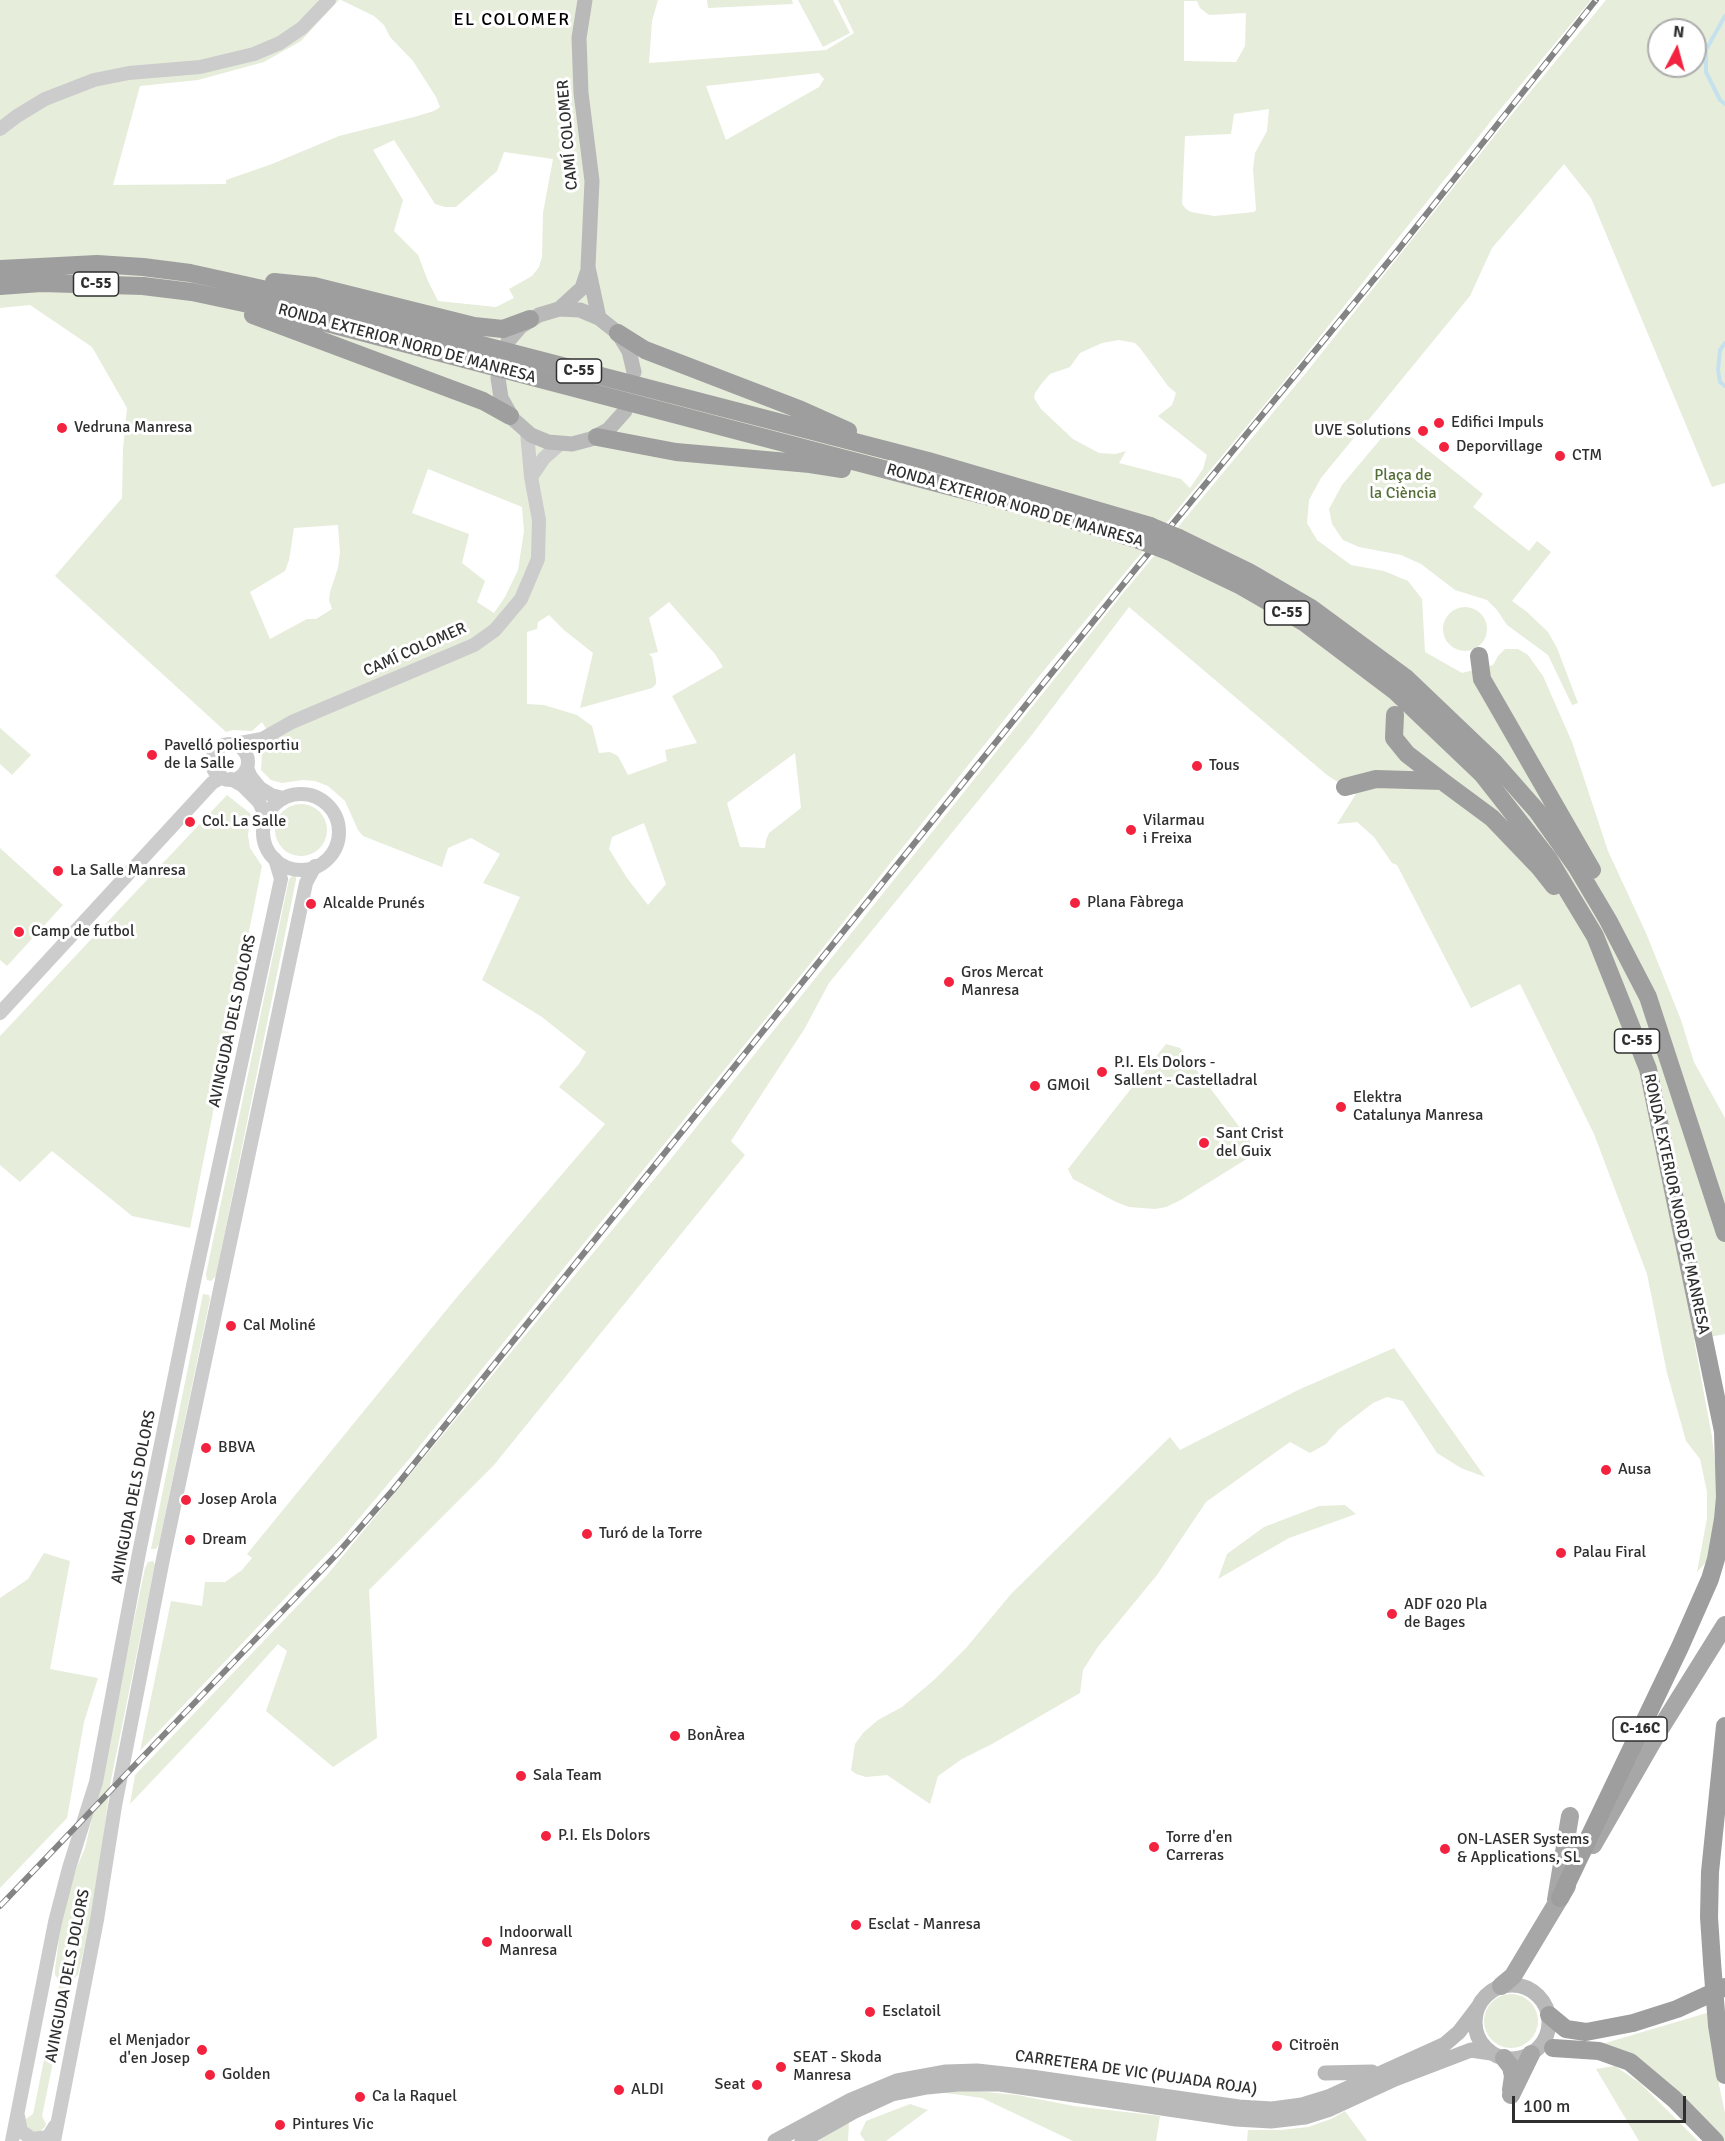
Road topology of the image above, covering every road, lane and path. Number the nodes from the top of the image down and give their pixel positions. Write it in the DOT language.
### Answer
graph roads {
  1 [pos="329,0"];
  2 [pos="585,0"];
  3 [pos="0,129"];
  4 [pos="588,267"];
  5 [pos="0,269"];
  6 [pos="190,273"];
  7 [pos="0,286"];
  8 [pos="192,292"];
  9 [pos="559,309"];
  10 [pos="599,318"];
  11 [pos="530,319"];
  12 [pos="618,333"];
  13 [pos="508,341"];
  14 [pos="634,372"];
  15 [pos="498,378"];
  16 [pos="625,411"];
  17 [pos="510,416"];
  18 [pos="526,432"];
  19 [pos="597,437"];
  20 [pos="560,444"];
  21 [pos="893,452"];
  22 [pos="531,477"];
  23 [pos="936,484"];
  24 [pos="1144,533"];
  25 [pos="1479,656"];
  26 [pos="1423,705"];
  27 [pos="1395,715"];
  28 [pos="262,739"];
  29 [pos="235,744"];
  30 [pos="247,765"];
  31 [pos="226,778"];
  32 [pos="1442,781"];
  33 [pos="1345,787"];
  34 [pos="283,798"];
  35 [pos="266,817"];
  36 [pos="275,858"];
  37 [pos="315,866"];
  38 [pos="1595,936"];
  39 [pos="1648,997"];
  40 [pos="0,1013"];
  41 [pos="1725,1233"];
  42 [pos="1724,1436"];
  43 [pos="1725,1625"];
  44 [pos="1725,1726"];
  45 [pos="1570,1816"];
  46 [pos="1557,1903"];
  47 [pos="1501,1986"];
  48 [pos="1725,1987"];
  49 [pos="1725,1996"];
  50 [pos="1478,2007"];
  51 [pos="1549,2015"];
  52 [pos="1541,2050"];
  53 [pos="1498,2055"];
  54 [pos="1387,2070"];
  55 [pos="1325,2073"];
  56 [pos="1725,2075"];
  57 [pos="18,2111"];
  58 [pos="58,2119"];
  59 [pos="12,2141"];
  60 [pos="54,2141"];
  61 [pos="775,2141"];
  62 [pos="802,2141"];
  63 [pos="1715,2141"];
  1 -- 3 [label="street"];
  2 -- 4 [label="main road, CAMÍ COLOMER"];
  4 -- 9 [label="main road, CAMÍ COLOMER"];
  4 -- 10 [label="main road, CAMÍ COLOMER"];
  5 -- 6 [label="highway, RONDA EXTERIOR NORD DE MANRESA / C-55"];
  6 -- 11 [label="highway"];
  6 -- 21 [label="highway, RONDA EXTERIOR NORD DE MANRESA / C-55"];
  7 -- 8 [label="highway, RONDA EXTERIOR NORD DE MANRESA / C-55"];
  8 -- 17 [label="highway"];
  8 -- 23 [label="highway, RONDA EXTERIOR NORD DE MANRESA / C-55"];
  9 -- 10 [label="main road"];
  9 -- 11 [label="main road"];
  10 -- 12 [label="main road"];
  11 -- 13 [label="main road"];
  12 -- 14 [label="main road"];
  12 -- 21 [label="highway"];
  15 -- 17 [label="main road"];
  16 -- 19 [label="main road"];
  17 -- 18 [label="main road"];
  18 -- 20 [label="main road"];
  18 -- 22 [label="street, CAMÍ COLOMER"];
  19 -- 20 [label="main road"];
  19 -- 23 [label="highway"];
  20 -- 22 [label="street"];
  21 -- 24 [label="highway, RONDA EXTERIOR NORD DE MANRESA / C-55"];
  22 -- 28 [label="street, CAMÍ COLOMER"];
  23 -- 24 [label="highway, RONDA EXTERIOR NORD DE MANRESA / C-55"];
  24 -- 26 [label="highway, RONDA EXTERIOR NORD DE MANRESA / C-55, bridge"];
  25 -- 39 [label="highway"];
  26 -- 38 [label="highway, RONDA EXTERIOR NORD DE MANRESA / C-55"];
  26 -- 39 [label="highway, RONDA EXTERIOR NORD DE MANRESA / C-55"];
  27 -- 32 [label="highway"];
  28 -- 29 [label="street, CAMÍ COLOMER"];
  28 -- 30 [label="street, CAMÍ COLOMER"];
  29 -- 30 [label="street"];
  29 -- 31 [label="street"];
  30 -- 31 [label="street"];
  30 -- 34 [label="street"];
  31 -- 35 [label="street"];
  31 -- 40 [label="street"];
  32 -- 33 [label="highway"];
  32 -- 38 [label="highway"];
  34 -- 35 [label="street"];
  34 -- 37 [label="street"];
  35 -- 36 [label="street"];
  36 -- 37 [label="street"];
  36 -- 57 [label="street, AVINGUDA DELS DOLORS"];
  37 -- 58 [label="street, AVINGUDA DELS DOLORS"];
  38 -- 42 [label="highway, RONDA EXTERIOR NORD DE MANRESA / C-55"];
  39 -- 41 [label="highway, RONDA EXTERIOR NORD DE MANRESA / C-55"];
  42 -- 46 [label="highway, C-16C"];
  43 -- 46 [label="main road, C-16C"];
  44 -- 56 [label="highway, bridge"];
  45 -- 46 [label="main road"];
  46 -- 47 [label="main road, C-16C"];
  47 -- 50 [label="main road, C-16C"];
  47 -- 51 [label="main road"];
  48 -- 51 [label="highway"];
  49 -- 52 [label="main road"];
  50 -- 53 [label="main road"];
  50 -- 54 [label="main road, CARRETERA DE VIC (PUJADA ROJA)"];
  51 -- 52 [label="main road"];
  52 -- 53 [label="main road"];
  52 -- 53 [label="main road"];
  52 -- 63 [label="highway"];
  53 -- 62 [label="main road, CARRETERA DE VIC (PUJADA ROJA)"];
  54 -- 55 [label="main road"];
  54 -- 61 [label="main road, CARRETERA DE VIC (PUJADA ROJA)"];
  57 -- 58 [label="street"];
  57 -- 59 [label="street, AVINGUDA DELS DOLORS"];
  58 -- 60 [label="street, AVINGUDA DELS DOLORS"];
}
